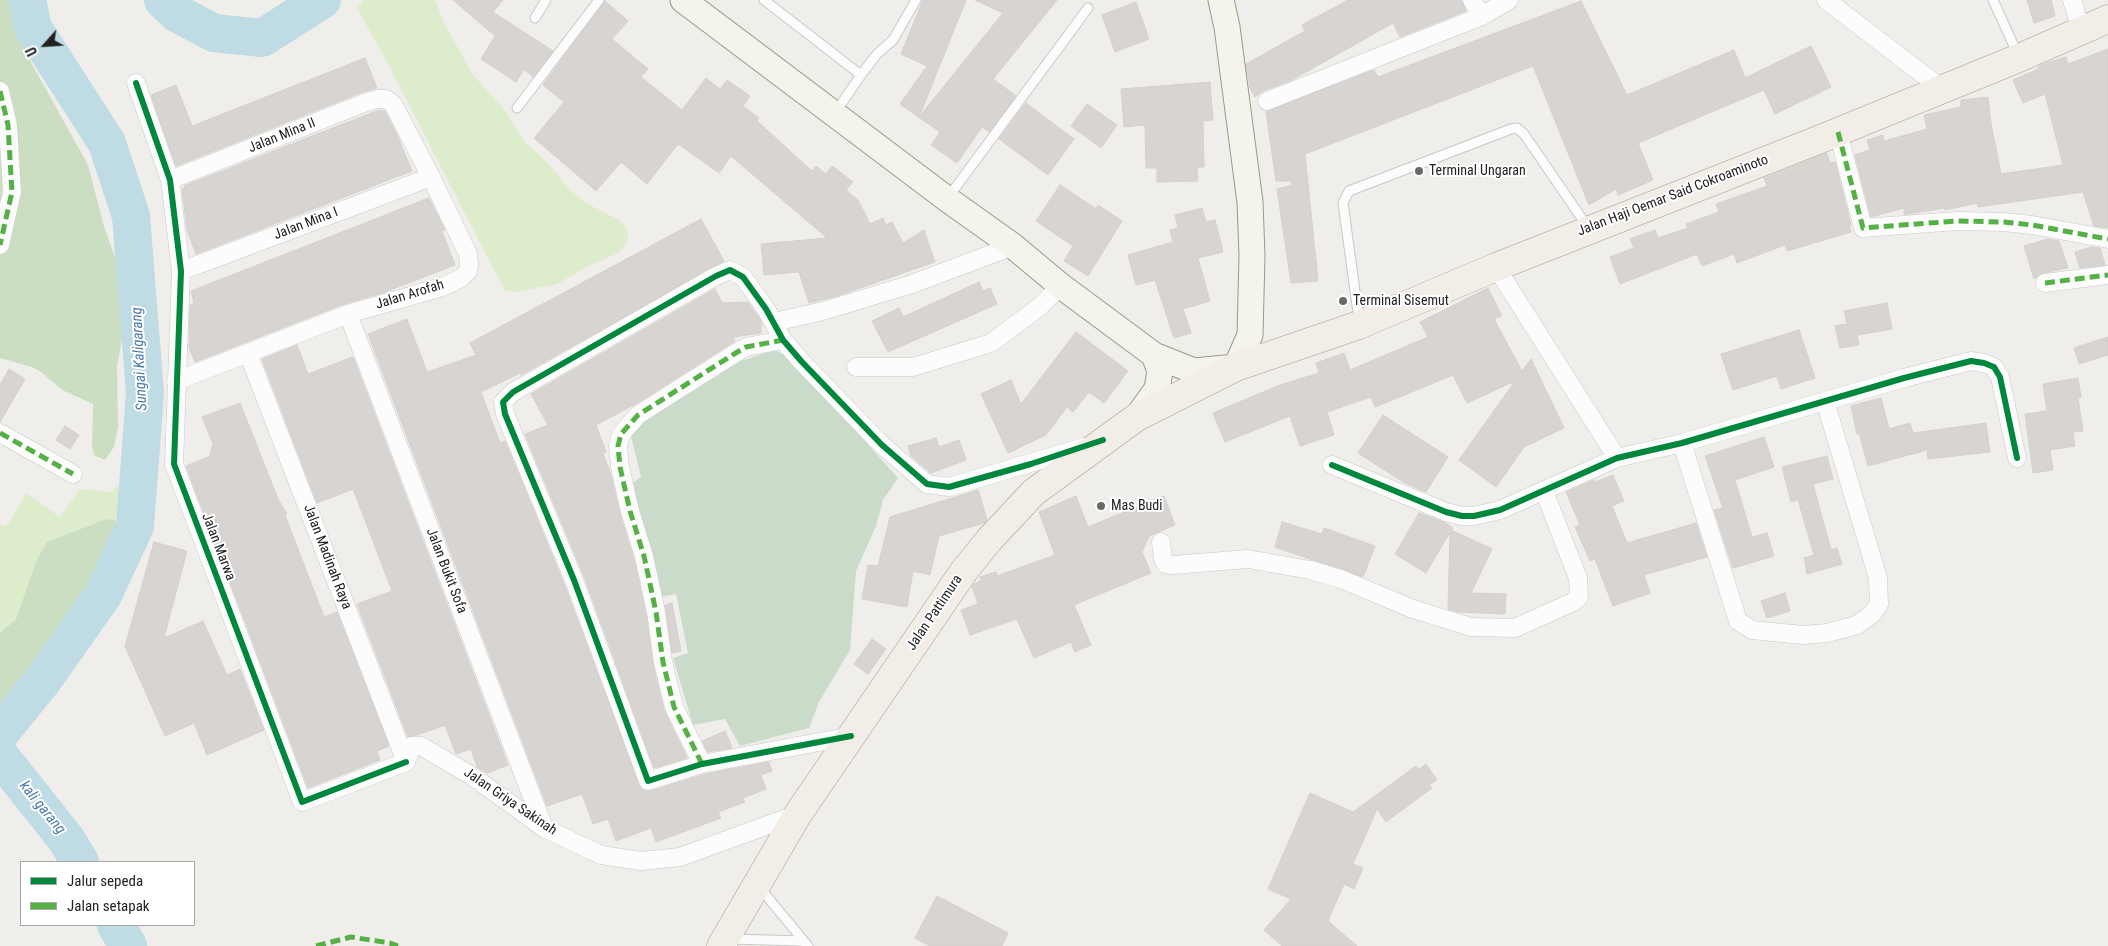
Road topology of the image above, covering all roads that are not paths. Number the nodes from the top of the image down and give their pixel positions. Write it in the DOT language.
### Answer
graph roads {
  1 [pos="546,0"];
  2 [pos="599,0"];
  3 [pos="683,0"];
  4 [pos="764,0"];
  5 [pos="916,0"];
  6 [pos="1221,0"];
  7 [pos="1472,0"];
  8 [pos="1509,0"];
  9 [pos="1826,0"];
  10 [pos="1993,0"];
  11 [pos="2072,0"];
  12 [pos="1088,8"];
  13 [pos="1482,16"];
  14 [pos="535,18"];
  15 [pos="2108,19"];
  16 [pos="2081,30"];
  17 [pos="2019,58"];
  18 [pos="861,75"];
  19 [pos="136,83"];
  20 [pos="1942,89"];
  21 [pos="0,91"];
  22 [pos="1267,101"];
  23 [pos="393,104"];
  24 [pos="517,108"];
  25 [pos="835,114"];
  26 [pos="1838,132"];
  27 [pos="431,177"];
  28 [pos="170,180"];
  29 [pos="947,199"];
  30 [pos="1589,229"];
  31 [pos="2108,239"];
  32 [pos="0,245"];
  33 [pos="1013,246"];
  34 [pos="1496,267"];
  35 [pos="181,271"];
  36 [pos="2108,275"];
  37 [pos="2045,283"];
  38 [pos="1062,286"];
  39 [pos="348,314"];
  40 [pos="774,322"];
  41 [pos="1359,325"];
  42 [pos="783,340"];
  43 [pos="248,353"];
  44 [pos="1154,355"];
  45 [pos="856,367"];
  46 [pos="1236,367"];
  47 [pos="176,381"];
  48 [pos="1825,401"];
  49 [pos="1136,417"];
  50 [pos="0,433"];
  51 [pos="1103,440"];
  52 [pos="1682,444"];
  53 [pos="1618,458"];
  54 [pos="2017,458"];
  55 [pos="1332,465"];
  56 [pos="73,474"];
  57 [pos="1544,490"];
  58 [pos="1161,542"];
  59 [pos="850,736"];
  60 [pos="406,762"];
  61 [pos="702,764"];
  62 [pos="798,814"];
  63 [pos="544,828"];
  64 [pos="756,884"];
  65 [pos="722,943"];
  66 [pos="805,943"];
  1 -- 14 [label="lane"];
  2 -- 24 [label="lane"];
  3 -- 25 [label="main road"];
  4 -- 18 [label="lane"];
  5 -- 18 [label="lane"];
  6 -- 46 [label="main road"];
  7 -- 13 [label="street"];
  8 -- 13 [label="street"];
  9 -- 20 [label="street"];
  10 -- 17 [label="lane"];
  11 -- 16 [label="street"];
  12 -- 29 [label="lane"];
  13 -- 22 [label="street"];
  15 -- 16 [label="main road, Jalan Haji Oemar Said Cokroaminoto"];
  16 -- 17 [label="main road, Jalan Haji Oemar Said Cokroaminoto"];
  17 -- 20 [label="main road, Jalan Haji Oemar Said Cokroaminoto"];
  18 -- 25 [label="lane"];
  19 -- 28 [label="street, Jalan Marwa"];
  20 -- 26 [label="main road, Jalan Haji Oemar Said Cokroaminoto"];
  21 -- 32 [label="street"];
  23 -- 27 [label="street, Jalan Arofah"];
  23 -- 28 [label="street, Jalan Mina II"];
  25 -- 29 [label="main road"];
  26 -- 30 [label="main road, Jalan Haji Oemar Said Cokroaminoto"];
  26 -- 31 [label="street"];
  27 -- 35 [label="street, Jalan Mina I"];
  27 -- 39 [label="street, Jalan Arofah"];
  28 -- 35 [label="street, Jalan Marwa"];
  29 -- 33 [label="main road"];
  30 -- 34 [label="main road, Jalan Haji Oemar Said Cokroaminoto"];
  30 -- 41 [label="lane"];
  33 -- 38 [label="main road"];
  33 -- 40 [label="street"];
  34 -- 41 [label="main road, Jalan Haji Oemar Said Cokroaminoto"];
  34 -- 53 [label="street"];
  35 -- 47 [label="street, Jalan Marwa"];
  36 -- 37 [label="street"];
  38 -- 44 [label="main road"];
  38 -- 45 [label="street"];
  39 -- 43 [label="street, Jalan Arofah"];
  39 -- 63 [label="street, Jalan Bukit Sofa"];
  40 -- 42 [label="street"];
  40 -- 61 [label="street"];
  41 -- 46 [label="main road, Jalan Haji Oemar Said Cokroaminoto"];
  42 -- 51 [label="street"];
  42 -- 61 [label="street"];
  43 -- 47 [label="street, Jalan Arofah"];
  43 -- 60 [label="street, Jalan Madinah Raya"];
  44 -- 46 [label="main road"];
  44 -- 49 [label="main road"];
  46 -- 49 [label="main road, Jalan Pattimura"];
  47 -- 60 [label="street, Jalan Marwa"];
  48 -- 52 [label="street"];
  48 -- 52 [label="street"];
  48 -- 54 [label="street"];
  49 -- 51 [label="main road, Jalan Pattimura"];
  50 -- 56 [label="street"];
  51 -- 59 [label="main road, Jalan Pattimura"];
  52 -- 53 [label="street"];
  53 -- 57 [label="street"];
  55 -- 57 [label="street"];
  57 -- 58 [label="street"];
  59 -- 61 [label="street"];
  59 -- 62 [label="main road, Jalan Pattimura"];
  60 -- 63 [label="street, Jalan Griya Sakinah"];
  62 -- 63 [label="street, Jalan Griya Sakinah"];
  62 -- 64 [label="main road, Jalan Pattimura"];
  64 -- 65 [label="main road, Jalan Pattimura"];
  64 -- 66 [label="lane"];
  65 -- 66 [label="lane"];
}
